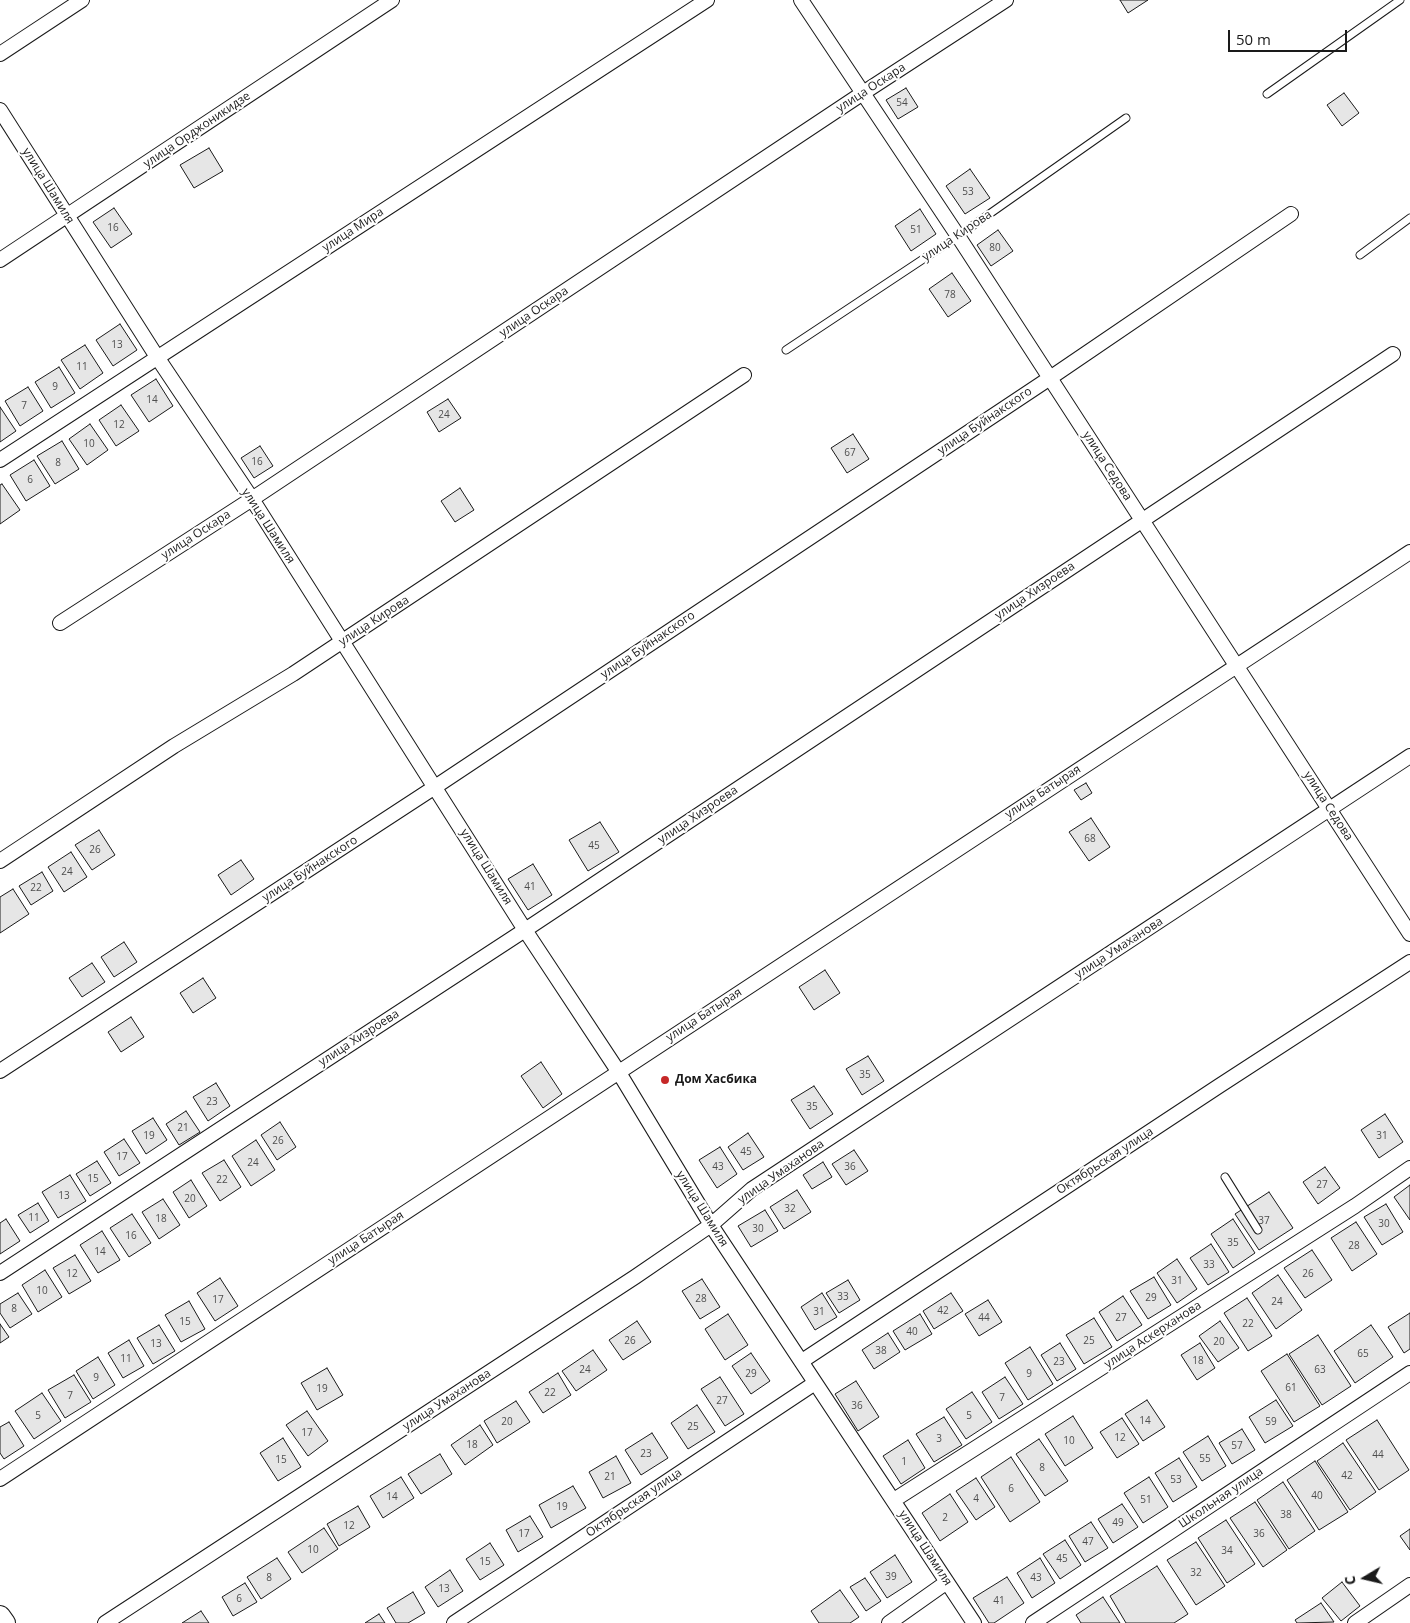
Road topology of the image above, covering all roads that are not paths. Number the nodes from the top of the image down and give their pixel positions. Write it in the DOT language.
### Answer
graph roads {
  1 [pos="82,0"];
  2 [pos="392,0"];
  3 [pos="707,0"];
  4 [pos="801,0"];
  5 [pos="1006,0"];
  6 [pos="1400,0"];
  7 [pos="0,54"];
  8 [pos="863,94"];
  9 [pos="1267,94"];
  10 [pos="0,110"];
  11 [pos="1126,118"];
  12 [pos="1291,214"];
  13 [pos="68,216"];
  14 [pos="1410,218"];
  15 [pos="958,236"];
  16 [pos="1360,255"];
  17 [pos="0,260"];
  18 [pos="786,350"];
  19 [pos="1393,354"];
  20 [pos="157,357"];
  21 [pos="744,375"];
  22 [pos="1050,378"];
  23 [pos="0,460"];
  24 [pos="252,499"];
  25 [pos="1142,520"];
  26 [pos="1410,552"];
  27 [pos="60,623"];
  28 [pos="342,642"];
  29 [pos="1236,665"];
  30 [pos="1410,756"];
  31 [pos="435,787"];
  32 [pos="1330,809"];
  33 [pos="0,861"];
  34 [pos="525,930"];
  35 [pos="1410,934"];
  36 [pos="1410,962"];
  37 [pos="0,1071"];
  38 [pos="618,1071"];
  39 [pos="1410,1168"];
  40 [pos="1225,1177"];
  41 [pos="711,1225"];
  42 [pos="1258,1230"];
  43 [pos="0,1273"];
  44 [pos="802,1361"];
  45 [pos="1410,1373"];
  46 [pos="815,1383"];
  47 [pos="0,1479"];
  48 [pos="894,1500"];
  49 [pos="947,1582"];
  50 [pos="1410,1585"];
  51 [pos="0,1616"];
  52 [pos="5,1623"];
  53 [pos="105,1623"];
  54 [pos="454,1623"];
  55 [pos="889,1623"];
  56 [pos="974,1623"];
  57 [pos="1033,1623"];
  58 [pos="1355,1623"];
  1 -- 7 [label="street"];
  2 -- 13 [label="street, улица Орджоникидзе"];
  3 -- 20 [label="street, улица Мира"];
  4 -- 8 [label="street, улица Седова"];
  5 -- 8 [label="street, улица Оскара"];
  6 -- 9 [label="lane"];
  8 -- 15 [label="street, улица Седова"];
  8 -- 24 [label="street, улица Оскара"];
  10 -- 13 [label="street, улица Шамиля"];
  11 -- 15 [label="lane, улица Кирова"];
  12 -- 22 [label="street, улица Буйнакского"];
  13 -- 17 [label="street, улица Орджоникидзе"];
  13 -- 20 [label="street, улица Шамиля"];
  14 -- 16 [label="lane"];
  15 -- 18 [label="lane, улица Кирова"];
  15 -- 22 [label="street, улица Седова"];
  19 -- 25 [label="street, улица Хизроева"];
  20 -- 23 [label="street, улица Мира"];
  20 -- 24 [label="street, улица Шамиля"];
  21 -- 28 [label="street, улица Кирова"];
  22 -- 25 [label="street, улица Седова"];
  22 -- 31 [label="street, улица Буйнакского"];
  24 -- 27 [label="street, улица Оскара"];
  24 -- 28 [label="street, улица Шамиля"];
  25 -- 29 [label="street, улица Седова"];
  25 -- 34 [label="street, улица Хизроева"];
  26 -- 29 [label="street, улица Батырая"];
  28 -- 31 [label="street, улица Шамиля"];
  28 -- 33 [label="street, улица Кирова"];
  29 -- 32 [label="street, улица Седова"];
  29 -- 38 [label="street, улица Батырая"];
  30 -- 32 [label="street, улица Умаханова"];
  31 -- 34 [label="street, улица Шамиля"];
  31 -- 37 [label="street, улица Буйнакского"];
  32 -- 35 [label="street, улица Седова"];
  32 -- 41 [label="street, улица Умаханова"];
  34 -- 38 [label="street, улица Шамиля"];
  34 -- 43 [label="street, улица Хизроева"];
  36 -- 44 [label="street, Октябрьская улица"];
  38 -- 41 [label="street, улица Шамиля"];
  38 -- 47 [label="street, улица Батырая"];
  39 -- 48 [label="street, улица Аскерханова"];
  40 -- 42 [label="lane"];
  41 -- 44 [label="street, улица Шамиля"];
  41 -- 53 [label="street, улица Умаханова"];
  44 -- 46 [label="street, улица Шамиля"];
  45 -- 57 [label="street, Школьная улица"];
  46 -- 48 [label="street, улица Шамиля"];
  46 -- 54 [label="street, Октябрьская улица"];
  48 -- 49 [label="street, улица Шамиля"];
  49 -- 55 [label="street"];
  49 -- 56 [label="street, улица Шамиля"];
  50 -- 58 [label="street"];
  51 -- 52 [label="main road"];
}
